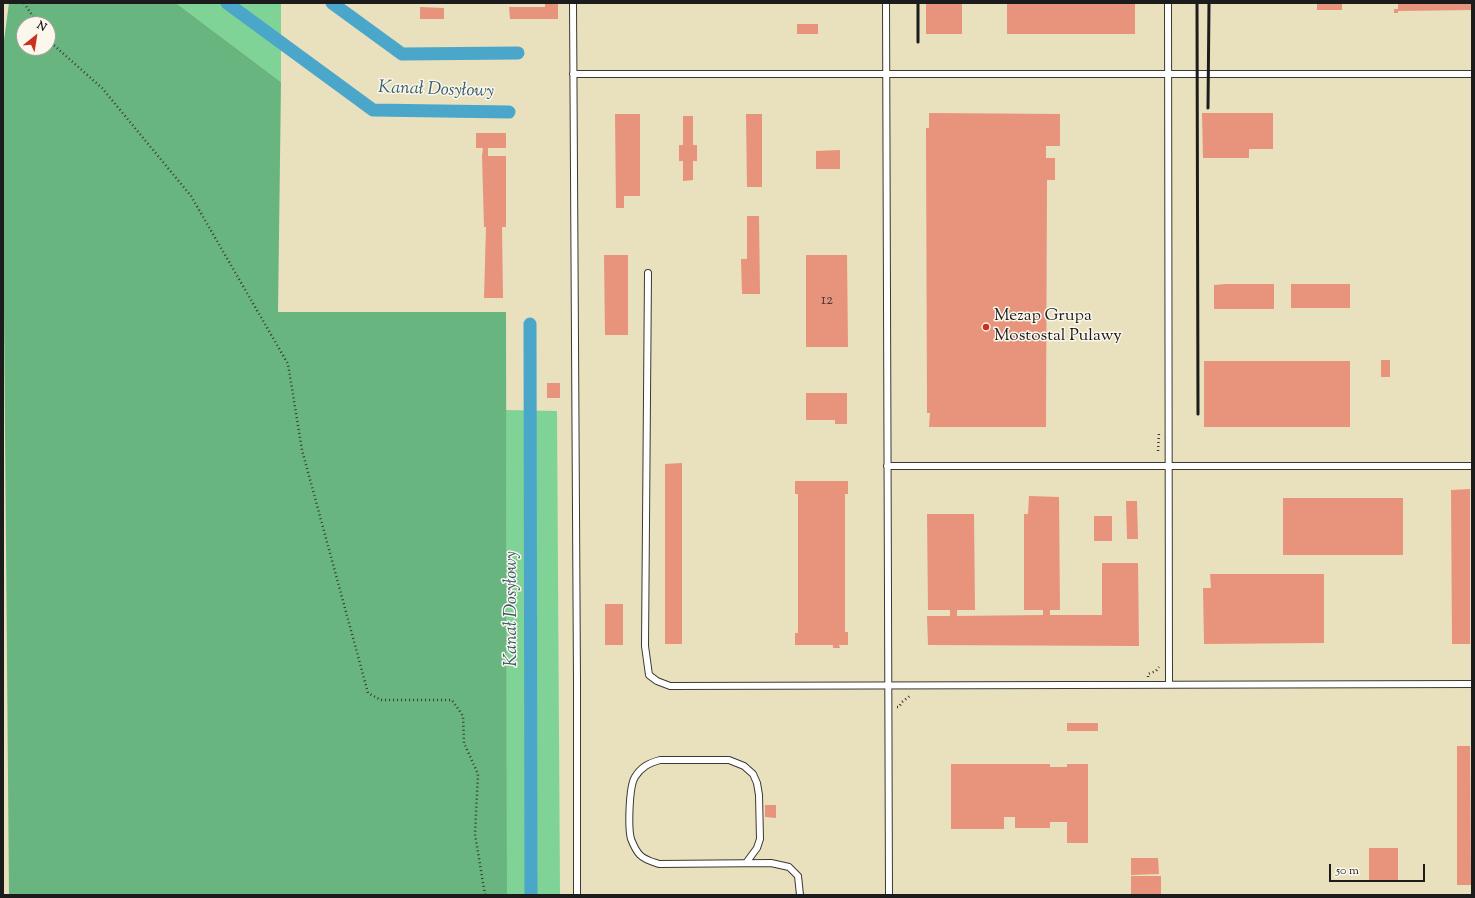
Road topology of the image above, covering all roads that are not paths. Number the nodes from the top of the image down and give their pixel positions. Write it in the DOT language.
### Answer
graph roads {
  1 [pos="573,3"];
  2 [pos="886,3"];
  3 [pos="1168,3"];
  4 [pos="573,74"];
  5 [pos="886,74"];
  6 [pos="1168,74"];
  7 [pos="1472,74"];
  8 [pos="648,273"];
  9 [pos="887,466"];
  10 [pos="1170,466"];
  11 [pos="1472,466"];
  12 [pos="1170,684"];
  13 [pos="1472,684"];
  14 [pos="888,685"];
  15 [pos="746,863"];
  16 [pos="577,895"];
  17 [pos="800,895"];
  18 [pos="889,895"];
  1 -- 4 [label="lane"];
  2 -- 5 [label="lane"];
  3 -- 6 [label="lane"];
  4 -- 5 [label="lane"];
  4 -- 16 [label="lane"];
  5 -- 6 [label="lane"];
  5 -- 9 [label="lane"];
  6 -- 7 [label="lane"];
  6 -- 10 [label="lane"];
  8 -- 14 [label="lane"];
  9 -- 10 [label="lane"];
  9 -- 14 [label="lane"];
  10 -- 11 [label="lane"];
  10 -- 12 [label="lane"];
  12 -- 13 [label="lane"];
  12 -- 14 [label="lane"];
  14 -- 18 [label="lane"];
  15 -- 15 [label="lane"];
  15 -- 17 [label="lane"];
}
